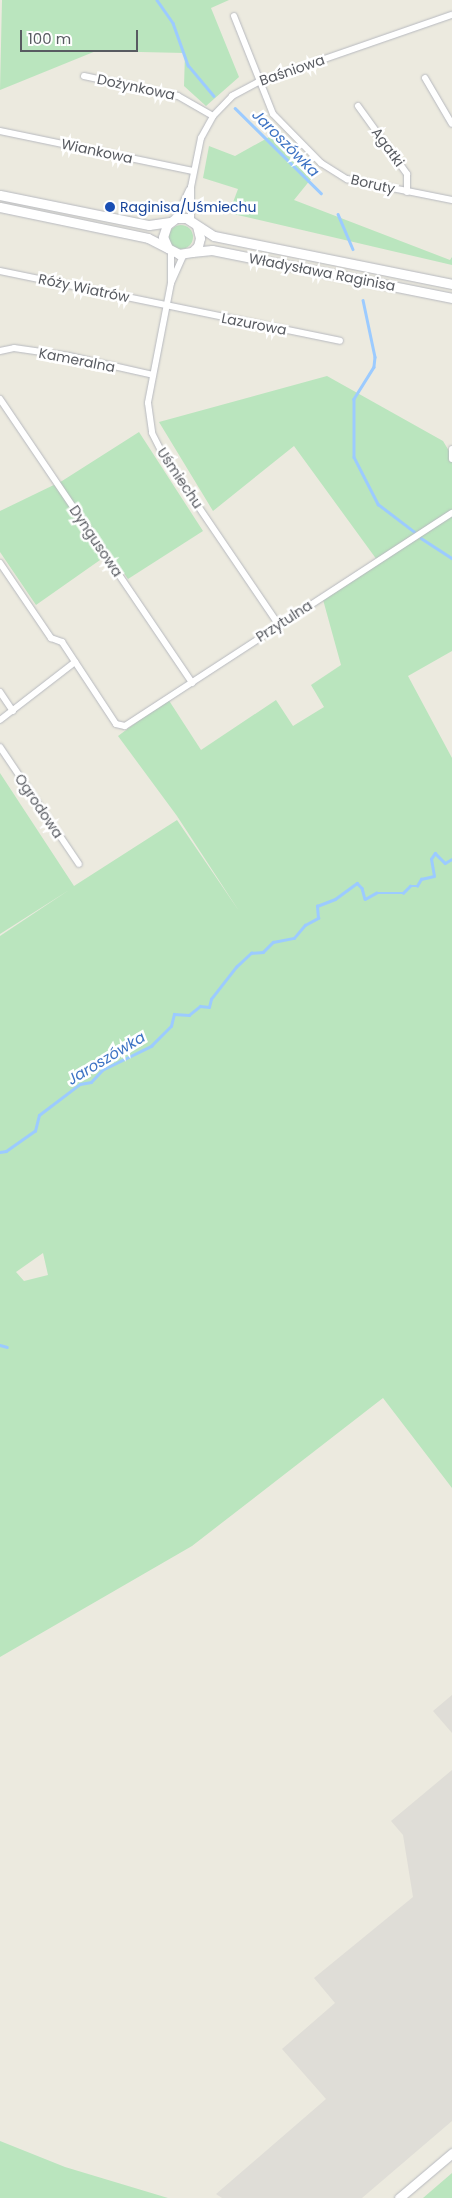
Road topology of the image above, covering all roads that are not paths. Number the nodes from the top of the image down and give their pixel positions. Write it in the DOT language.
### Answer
graph roads {
  1 [pos="452,15"];
  2 [pos="234,16"];
  3 [pos="84,76"];
  4 [pos="425,78"];
  5 [pos="258,82"];
  6 [pos="358,106"];
  7 [pos="213,116"];
  8 [pos="452,124"];
  9 [pos="0,131"];
  10 [pos="193,171"];
  11 [pos="191,187"];
  12 [pos="407,192"];
  13 [pos="0,195"];
  14 [pos="452,200"];
  15 [pos="0,207"];
  16 [pos="173,220"];
  17 [pos="194,223"];
  18 [pos="170,250"];
  19 [pos="188,253"];
  20 [pos="0,271"];
  21 [pos="171,283"];
  22 [pos="452,284"];
  23 [pos="452,298"];
  24 [pos="167,306"];
  25 [pos="340,341"];
  26 [pos="0,351"];
  27 [pos="154,376"];
  28 [pos="0,399"];
  29 [pos="452,450"];
  30 [pos="452,459"];
  31 [pos="452,513"];
  32 [pos="0,563"];
  33 [pos="278,624"];
  34 [pos="75,662"];
  35 [pos="192,683"];
  36 [pos="0,692"];
  37 [pos="13,711"];
  38 [pos="0,720"];
  39 [pos="0,747"];
  40 [pos="79,864"];
  41 [pos="452,2153"];
  42 [pos="400,2198"];
  1 -- 5 [label="street, Baśniowa"];
  2 -- 5 [label="street, Boruty"];
  3 -- 7 [label="street, Dożynkowa"];
  4 -- 8 [label="street"];
  5 -- 7 [label="street, Baśniowa"];
  5 -- 12 [label="street, Boruty"];
  6 -- 12 [label="street, Agatki"];
  7 -- 10 [label="street, Baśniowa"];
  9 -- 10 [label="street, Wiankowa"];
  10 -- 11 [label="street, Baśniowa"];
  11 -- 16 [label="street, Baśniowa"];
  11 -- 17 [label="street, Baśniowa"];
  12 -- 14 [label="street, Boruty"];
  13 -- 16 [label="main road"];
  15 -- 18 [label="main road"];
  16 -- 17 [label="main road"];
  16 -- 18 [label="main road"];
  17 -- 19 [label="main road"];
  17 -- 22 [label="main road, Władysława Raginisa"];
  18 -- 19 [label="main road"];
  18 -- 21 [label="street, Uśmiechu"];
  19 -- 21 [label="street, Uśmiechu"];
  19 -- 23 [label="main road, Władysława Raginisa"];
  20 -- 24 [label="street, Róży Wiatrów"];
  21 -- 24 [label="street, Uśmiechu"];
  24 -- 25 [label="street, Lazurowa"];
  24 -- 27 [label="street, Uśmiechu"];
  26 -- 27 [label="street, Kameralna"];
  27 -- 33 [label="street, Uśmiechu"];
  28 -- 35 [label="street, Dyngusowa"];
  29 -- 30 [label="street"];
  31 -- 33 [label="street, Przytulna"];
  32 -- 34 [label="street"];
  33 -- 35 [label="street, Przytulna"];
  34 -- 35 [label="street, Przytulna"];
  34 -- 37 [label="street"];
  36 -- 37 [label="street"];
  37 -- 38 [label="street"];
  39 -- 40 [label="street, Ogrodowa"];
  41 -- 42 [label="main road"];
}
